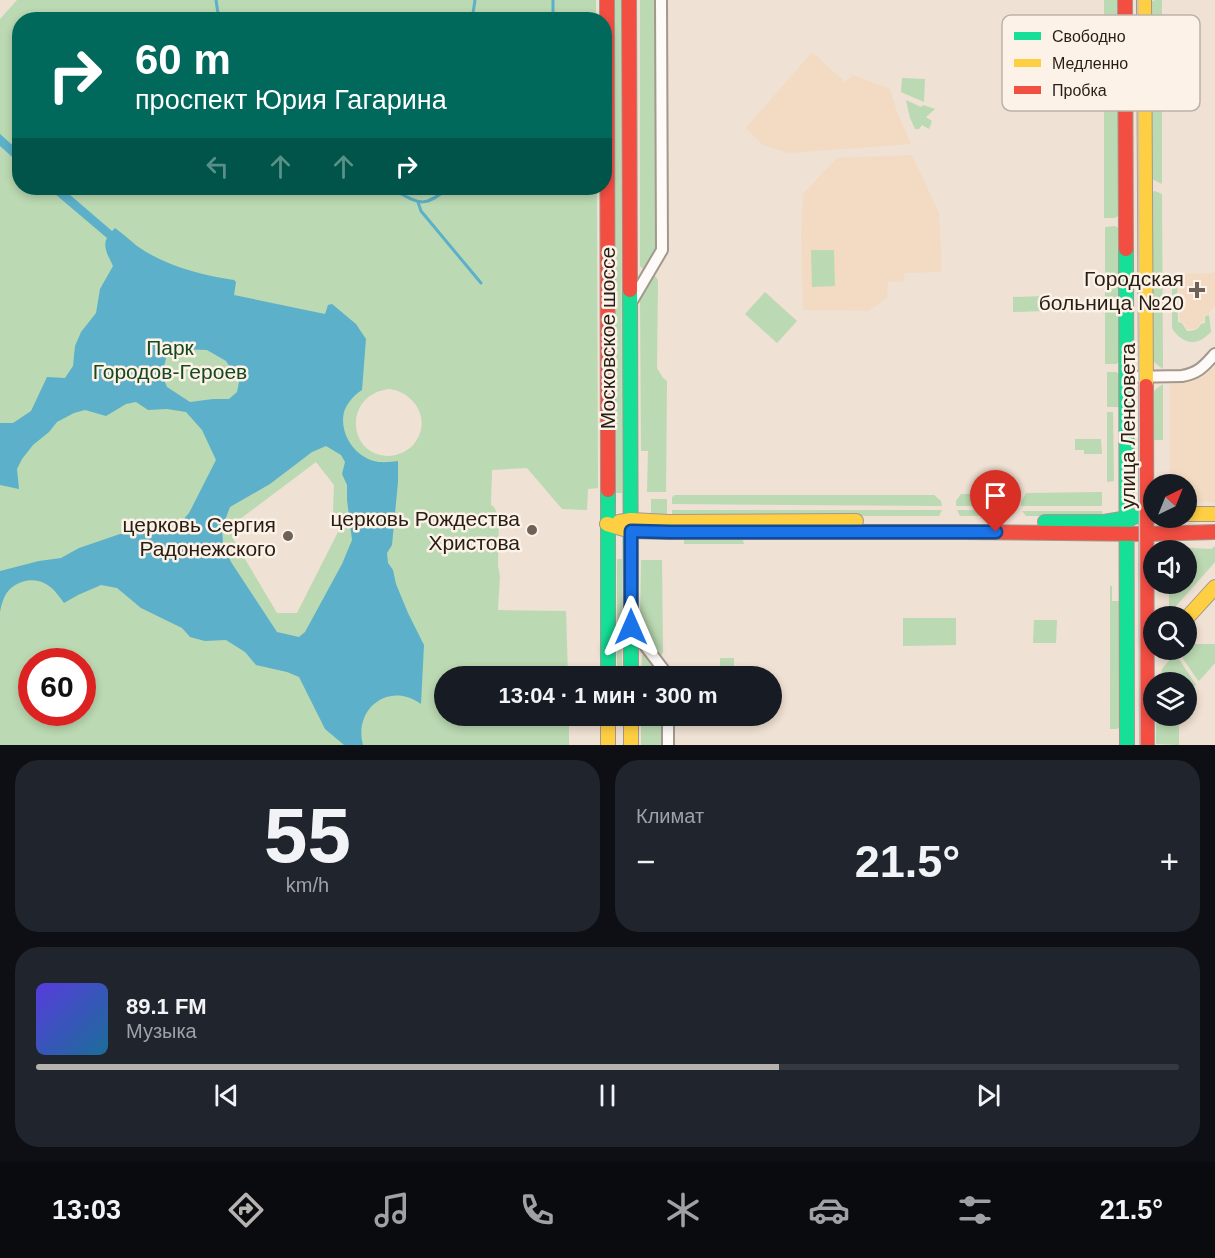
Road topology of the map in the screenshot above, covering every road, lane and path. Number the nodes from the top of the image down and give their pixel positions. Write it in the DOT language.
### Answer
graph roads {
  1 [pos="629,0"];
  2 [pos="661,0"];
  3 [pos="1125,0"];
  4 [pos="1144,0"];
  5 [pos="1125,15"];
  6 [pos="1144,15"];
  7 [pos="1126,111"];
  8 [pos="1144,111"];
  9 [pos="607,195"];
  10 [pos="631,304"];
  11 [pos="1215,354"];
  12 [pos="1127,377"];
  13 [pos="1145,377"];
  14 [pos="1149,474"];
  15 [pos="1197,513"];
  16 [pos="1215,514"];
  17 [pos="1143,516"];
  18 [pos="1127,518"];
  19 [pos="607,524"];
  20 [pos="631,525"];
  21 [pos="1147,528"];
  22 [pos="1215,532"];
  23 [pos="1127,534"];
  24 [pos="1146,534"];
  25 [pos="1215,586"];
  26 [pos="1209,598"];
  27 [pos="1197,609"];
  28 [pos="631,627"];
  29 [pos="1151,660"];
  30 [pos="1127,665"];
  31 [pos="1146,665"];
  32 [pos="608,666"];
  33 [pos="631,666"];
  34 [pos="661,666"];
  35 [pos="608,726"];
  36 [pos="631,726"];
  37 [pos="668,726"];
  38 [pos="608,745"];
  39 [pos="631,745"];
  40 [pos="668,745"];
  41 [pos="1127,745"];
  42 [pos="1147,745"];
  1 -- 10 [label="main road, Московское шоссе"];
  2 -- 10 [label="street"];
  3 -- 5 [label="main road, улица Ленсовета"];
  4 -- 6 [label="main road, улица Ленсовета"];
  7 -- 12 [label="main road, улица Ленсовета"];
  8 -- 13 [label="main road, улица Ленсовета"];
  9 -- 19 [label="main road, Московское шоссе"];
  10 -- 20 [label="main road, Московское шоссе"];
  11 -- 13 [label="street"];
  12 -- 13 [label="street"];
  12 -- 18 [label="main road, улица Ленсовета"];
  13 -- 14 [label="main road, улица Ленсовета"];
  15 -- 16 [label="main road"];
  17 -- 18 [label="main road"];
  18 -- 20 [label="main road"];
  18 -- 23 [label="main road, улица Ленсовета"];
  19 -- 20 [label="main road"];
  19 -- 32 [label="main road, Московское шоссе"];
  20 -- 23 [label="main road"];
  20 -- 28 [label="main road, Московское шоссе"];
  21 -- 24 [label="main road, улица Ленсовета"];
  22 -- 24 [label="main road"];
  23 -- 24 [label="main road"];
  23 -- 30 [label="main road, улица Ленсовета"];
  24 -- 31 [label="main road, улица Ленсовета"];
  25 -- 26 [label="main road"];
  26 -- 27 [label="main road"];
  28 -- 33 [label="main road, Московское шоссе"];
  28 -- 34 [label="street"];
  29 -- 31 [label="main road"];
  30 -- 31 [label="main road"];
  30 -- 41 [label="main road, улица Ленсовета"];
  31 -- 42 [label="main road, улица Ленсовета"];
  35 -- 38 [label="main road"];
  36 -- 39 [label="main road"];
  37 -- 40 [label="street"];
}
